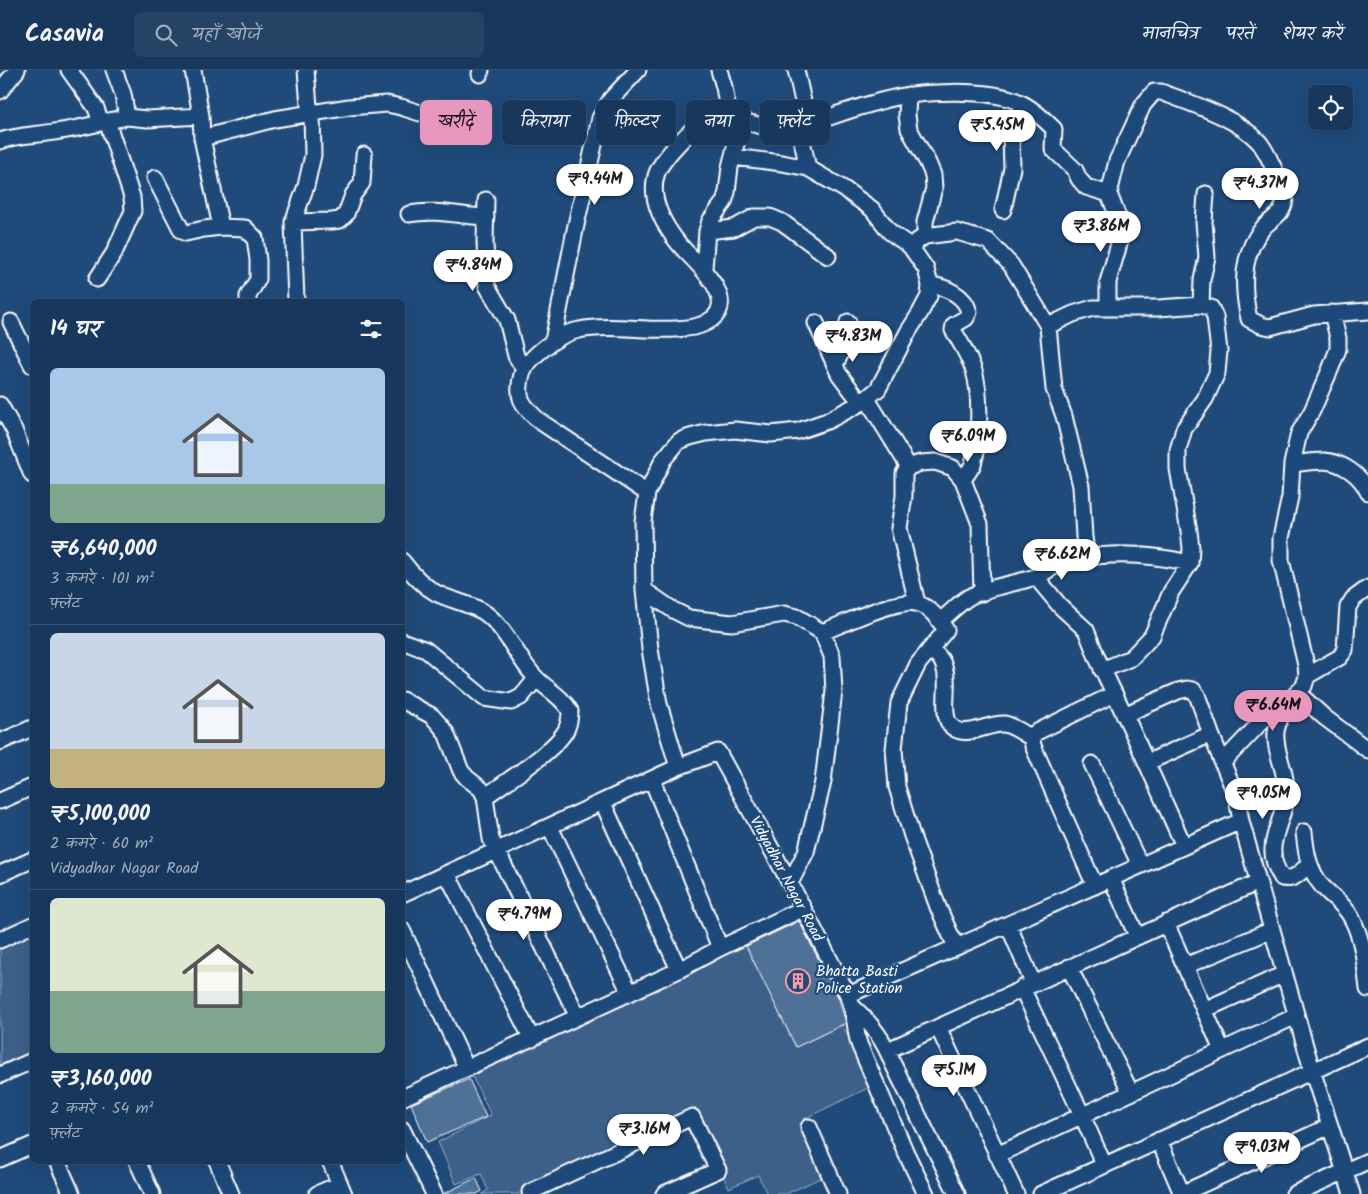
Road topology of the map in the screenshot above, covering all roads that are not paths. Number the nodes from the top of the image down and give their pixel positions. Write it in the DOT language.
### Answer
graph roads {
  1 [pos="17,70"];
  2 [pos="69,70"];
  3 [pos="114,70"];
  4 [pos="193,70"];
  5 [pos="306,70"];
  6 [pos="638,70"];
  7 [pos="719,70"];
  8 [pos="796,70"];
  9 [pos="0,91"];
  10 [pos="908,95"];
  11 [pos="728,100"];
  12 [pos="800,100"];
  13 [pos="1023,104"];
  14 [pos="312,113"];
  15 [pos="420,113"];
  16 [pos="201,116"];
  17 [pos="127,117"];
  18 [pos="830,117"];
  19 [pos="104,122"];
  20 [pos="686,136"];
  21 [pos="202,138"];
  22 [pos="0,141"];
  23 [pos="734,145"];
  24 [pos="806,145"];
  25 [pos="364,155"];
  26 [pos="733,157"];
  27 [pos="808,168"];
  28 [pos="155,178"];
  29 [pos="1109,194"];
  30 [pos="1206,194"];
  31 [pos="486,200"];
  32 [pos="1003,210"];
  33 [pos="409,214"];
  34 [pos="486,217"];
  35 [pos="293,222"];
  36 [pos="221,227"];
  37 [pos="707,231"];
  38 [pos="926,236"];
  39 [pos="910,246"];
  40 [pos="828,256"];
  41 [pos="704,269"];
  42 [pos="98,280"];
  43 [pos="930,285"];
  44 [pos="248,299"];
  45 [pos="296,299"];
  46 [pos="1201,305"];
  47 [pos="1108,308"];
  48 [pos="1368,310"];
  49 [pos="1332,313"];
  50 [pos="11,322"];
  51 [pos="848,322"];
  52 [pos="816,323"];
  53 [pos="1048,326"];
  54 [pos="553,341"];
  55 [pos="30,362"];
  56 [pos="835,365"];
  57 [pos="524,369"];
  58 [pos="864,401"];
  59 [pos="0,405"];
  60 [pos="1292,464"];
  61 [pos="909,467"];
  62 [pos="30,470"];
  63 [pos="963,480"];
  64 [pos="1368,492"];
  65 [pos="647,493"];
  66 [pos="1087,558"];
  67 [pos="1190,563"];
  68 [pos="405,564"];
  69 [pos="1036,577"];
  70 [pos="1368,588"];
  71 [pos="644,590"];
  72 [pos="982,592"];
  73 [pos="917,603"];
  74 [pos="940,621"];
  75 [pos="822,632"];
  76 [pos="405,642"];
  77 [pos="931,650"];
  78 [pos="1102,670"];
  79 [pos="1307,676"];
  80 [pos="536,679"];
  81 [pos="1114,694"];
  82 [pos="1292,698"];
  83 [pos="405,702"];
  84 [pos="1124,715"];
  85 [pos="30,729"];
  86 [pos="1211,734"];
  87 [pos="1032,738"];
  88 [pos="0,742"];
  89 [pos="1368,750"];
  90 [pos="1146,763"];
  91 [pos="1222,763"];
  92 [pos="1092,764"];
  93 [pos="678,768"];
  94 [pos="652,780"];
  95 [pos="30,788"];
  96 [pos="485,797"];
  97 [pos="0,801"];
  98 [pos="603,803"];
  99 [pos="1241,821"];
  100 [pos="550,827"];
  101 [pos="1304,832"];
  102 [pos="1184,846"];
  103 [pos="497,851"];
  104 [pos="30,861"];
  105 [pos="1309,864"];
  106 [pos="1140,865"];
  107 [pos="0,874"];
  108 [pos="447,874"];
  109 [pos="1111,878"];
  110 [pos="1258,882"];
  111 [pos="790,883"];
  112 [pos="1095,886"];
  113 [pos="405,893"];
  114 [pos="802,909"];
  115 [pos="1008,924"];
  116 [pos="1166,924"];
  117 [pos="30,927"];
  118 [pos="1272,930"];
  119 [pos="405,936"];
  120 [pos="1137,936"];
  121 [pos="0,940"];
  122 [pos="956,947"];
  123 [pos="720,948"];
  124 [pos="1184,966"];
  125 [pos="1069,967"];
  126 [pos="679,970"];
  127 [pos="1284,974"];
  128 [pos="1028,986"];
  129 [pos="1368,989"];
  130 [pos="630,993"];
  131 [pos="851,1001"];
  132 [pos="1204,1010"];
  133 [pos="1296,1016"];
  134 [pos="578,1017"];
  135 [pos="938,1026"];
  136 [pos="532,1039"];
  137 [pos="1368,1046"];
  138 [pos="888,1050"];
  139 [pos="1222,1050"];
  140 [pos="30,1062"];
  141 [pos="467,1069"];
  142 [pos="1312,1070"];
  143 [pos="0,1075"];
  144 [pos="1131,1093"];
  145 [pos="405,1097"];
  146 [pos="1082,1115"];
  147 [pos="1330,1126"];
  148 [pos="809,1127"];
  149 [pos="405,1135"];
  150 [pos="1159,1140"];
  151 [pos="30,1146"];
  152 [pos="997,1155"];
  153 [pos="0,1160"];
  154 [pos="1368,1161"];
  155 [pos="58,1164"];
  156 [pos="138,1164"];
  157 [pos="218,1164"];
  158 [pos="331,1164"];
  159 [pos="1104,1165"];
  160 [pos="1345,1172"];
  161 [pos="342,1189"];
  162 [pos="529,1193"];
  163 [pos="72,1194"];
  164 [pos="152,1194"];
  165 [pos="231,1194"];
  166 [pos="317,1194"];
  167 [pos="434,1194"];
  168 [pos="664,1194"];
  169 [pos="838,1194"];
  170 [pos="926,1194"];
  171 [pos="957,1194"];
  172 [pos="1016,1194"];
  173 [pos="1041,1194"];
  174 [pos="1182,1194"];
  175 [pos="1294,1194"];
  176 [pos="1352,1194"];
  1 -- 9 [label="street"];
  2 -- 19 [label="street"];
  3 -- 17 [label="street"];
  4 -- 16 [label="street"];
  5 -- 14 [label="street"];
  6 -- 54 [label="street"];
  7 -- 11 [label="street"];
  8 -- 12 [label="street"];
  10 -- 13 [label="street"];
  10 -- 18 [label="street"];
  10 -- 38 [label="street"];
  13 -- 29 [label="street"];
  13 -- 32 [label="street"];
  14 -- 15 [label="street"];
  14 -- 21 [label="street"];
  14 -- 35 [label="street"];
  16 -- 17 [label="street"];
  16 -- 21 [label="street"];
  17 -- 19 [label="street"];
  19 -- 22 [label="street"];
  19 -- 42 [label="street"];
  20 -- 41 [label="street"];
  21 -- 36 [label="street"];
  23 -- 26 [label="street"];
  24 -- 27 [label="street"];
  25 -- 35 [label="street"];
  26 -- 27 [label="street"];
  26 -- 37 [label="street"];
  27 -- 39 [label="street"];
  28 -- 36 [label="street"];
  29 -- 47 [label="street"];
  29 -- 49 [label="street"];
  30 -- 46 [label="street"];
  31 -- 34 [label="street"];
  33 -- 34 [label="street"];
  34 -- 57 [label="street"];
  35 -- 45 [label="street"];
  36 -- 44 [label="street"];
  37 -- 40 [label="street"];
  37 -- 41 [label="street"];
  38 -- 39 [label="street"];
  38 -- 53 [label="street"];
  39 -- 43 [label="street"];
  41 -- 54 [label="street"];
  43 -- 58 [label="street"];
  43 -- 63 [label="street"];
  46 -- 47 [label="street"];
  46 -- 67 [label="street"];
  47 -- 53 [label="street"];
  48 -- 49 [label="street"];
  49 -- 60 [label="street"];
  50 -- 55 [label="street"];
  51 -- 56 [label="street"];
  52 -- 56 [label="street"];
  53 -- 66 [label="street"];
  54 -- 57 [label="street"];
  56 -- 58 [label="street"];
  57 -- 65 [label="street"];
  58 -- 61 [label="street"];
  58 -- 65 [label="street"];
  59 -- 62 [label="street"];
  60 -- 64 [label="street"];
  60 -- 79 [label="street"];
  61 -- 63 [label="street"];
  61 -- 73 [label="street"];
  63 -- 72 [label="street"];
  65 -- 71 [label="street"];
  66 -- 67 [label="street"];
  66 -- 69 [label="street"];
  67 -- 78 [label="street"];
  68 -- 80 [label="street"];
  69 -- 72 [label="street"];
  69 -- 78 [label="street"];
  70 -- 79 [label="street"];
  71 -- 75 [label="street"];
  71 -- 93 [label="street"];
  72 -- 74 [label="street"];
  73 -- 74 [label="street"];
  73 -- 75 [label="street"];
  74 -- 77 [label="street"];
  75 -- 111 [label="street"];
  76 -- 80 [label="street"];
  77 -- 87 [label="street"];
  77 -- 122 [label="street"];
  78 -- 81 [label="street"];
  79 -- 82 [label="street"];
  80 -- 96 [label="street"];
  81 -- 84 [label="street"];
  81 -- 87 [label="street"];
  82 -- 89 [label="street"];
  82 -- 91 [label="street"];
  82 -- 105 [label="street"];
  83 -- 96 [label="street"];
  84 -- 86 [label="street"];
  84 -- 90 [label="street"];
  85 -- 88 [label="street"];
  86 -- 90 [label="street"];
  86 -- 91 [label="street"];
  87 -- 112 [label="street"];
  90 -- 102 [label="street"];
  91 -- 99 [label="street"];
  92 -- 106 [label="street"];
  93 -- 94 [label="street"];
  93 -- 111 [label="street, Vidyadhar Nagar Road"];
  94 -- 98 [label="street"];
  94 -- 123 [label="street"];
  95 -- 97 [label="street"];
  96 -- 103 [label="street"];
  98 -- 100 [label="street"];
  98 -- 126 [label="street"];
  99 -- 102 [label="street"];
  99 -- 110 [label="street"];
  100 -- 103 [label="street"];
  100 -- 130 [label="street"];
  101 -- 105 [label="street"];
  102 -- 106 [label="street"];
  103 -- 108 [label="street"];
  103 -- 134 [label="street"];
  104 -- 107 [label="street"];
  105 -- 129 [label="street"];
  106 -- 109 [label="street"];
  108 -- 113 [label="street"];
  108 -- 136 [label="street"];
  109 -- 112 [label="street"];
  109 -- 120 [label="street"];
  110 -- 116 [label="street"];
  110 -- 118 [label="street"];
  111 -- 114 [label="street, Vidyadhar Nagar Road"];
  112 -- 115 [label="street"];
  114 -- 123 [label="street"];
  114 -- 131 [label="street, Vidyadhar Nagar Road"];
  115 -- 122 [label="street"];
  115 -- 128 [label="street"];
  116 -- 120 [label="street"];
  116 -- 124 [label="street"];
  117 -- 121 [label="street"];
  118 -- 124 [label="street"];
  118 -- 127 [label="street"];
  119 -- 141 [label="street"];
  120 -- 125 [label="street"];
  122 -- 131 [label="street"];
  123 -- 126 [label="street"];
  124 -- 132 [label="street"];
  125 -- 128 [label="street"];
  125 -- 144 [label="street"];
  126 -- 130 [label="street"];
  127 -- 132 [label="street"];
  127 -- 133 [label="street"];
  128 -- 135 [label="street"];
  128 -- 146 [label="street"];
  130 -- 134 [label="street"];
  131 -- 138 [label="street, Vidyadhar Nagar Road"];
  131 -- 170 [label="street, Vidyadhar Nagar Road"];
  132 -- 139 [label="street"];
  133 -- 139 [label="street"];
  133 -- 142 [label="street"];
  134 -- 136 [label="street"];
  135 -- 138 [label="street"];
  135 -- 152 [label="street"];
  136 -- 141 [label="street"];
  137 -- 142 [label="street"];
  138 -- 171 [label="street, Vidyadhar Nagar Road"];
  139 -- 144 [label="street"];
  140 -- 143 [label="street"];
  141 -- 145 [label="street"];
  142 -- 147 [label="street"];
  142 -- 150 [label="street"];
  144 -- 146 [label="street"];
  146 -- 152 [label="street"];
  146 -- 159 [label="street"];
  147 -- 160 [label="street"];
  147 -- 174 [label="street"];
  148 -- 169 [label="street"];
  149 -- 167 [label="street"];
  150 -- 159 [label="street"];
  150 -- 174 [label="street"];
  151 -- 153 [label="street"];
  152 -- 172 [label="street"];
  154 -- 160 [label="street"];
  155 -- 163 [label="street"];
  156 -- 164 [label="street"];
  157 -- 165 [label="street"];
  158 -- 161 [label="street"];
  159 -- 173 [label="street"];
  160 -- 175 [label="street"];
  160 -- 176 [label="street"];
  161 -- 166 [label="street"];
  162 -- 168 [label="street"];
}
